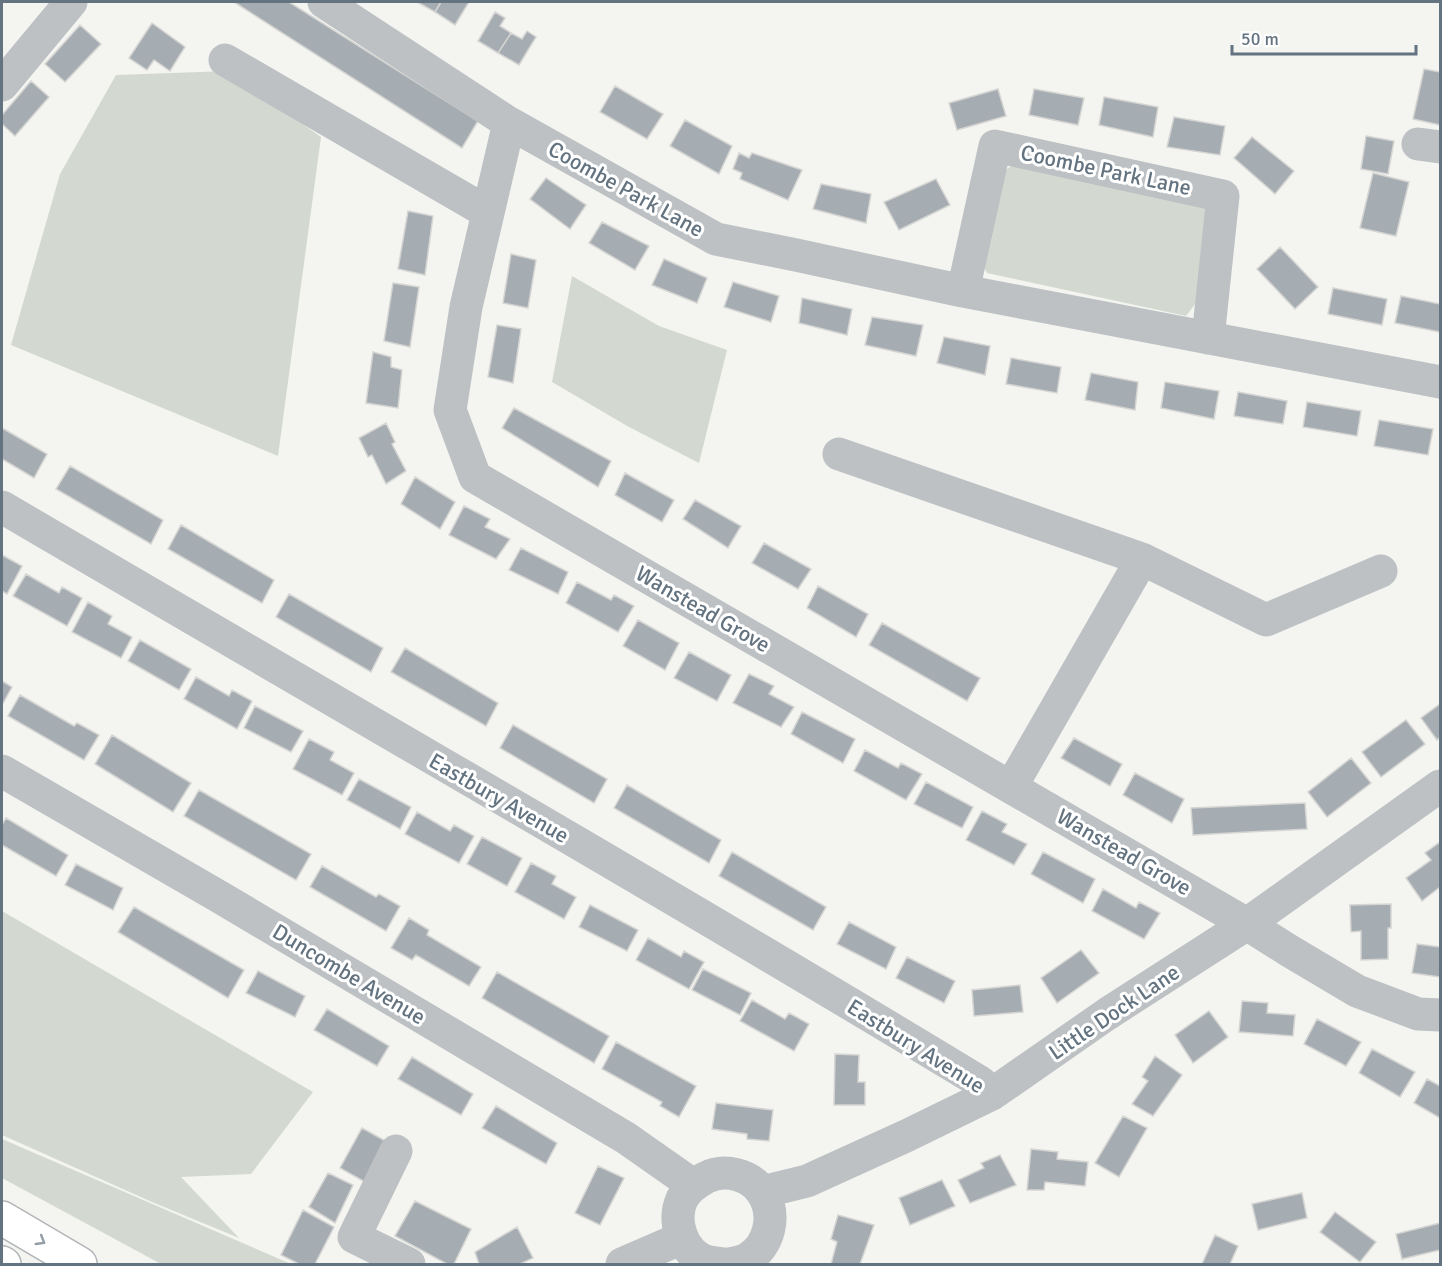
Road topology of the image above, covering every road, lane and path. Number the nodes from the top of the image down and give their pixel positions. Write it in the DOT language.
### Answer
graph roads {
  1 [pos="71,2"];
  2 [pos="324,2"];
  3 [pos="366,13"];
  4 [pos="225,60"];
  5 [pos="2,85"];
  6 [pos="509,123"];
  7 [pos="487,212"];
  8 [pos="963,291"];
  9 [pos="1208,338"];
  10 [pos="1440,382"];
  11 [pos="839,454"];
  12 [pos="2,507"];
  13 [pos="1142,559"];
  14 [pos="1381,571"];
  15 [pos="2,771"];
  16 [pos="1440,786"];
  17 [pos="1011,787"];
  18 [pos="1247,924"];
  19 [pos="1440,1015"];
  20 [pos="992,1094"];
  21 [pos="396,1151"];
  22 [pos="693,1185"];
  23 [pos="762,1192"];
  24 [pos="2,1218"];
  25 [pos="682,1238"];
  26 [pos="737,1263"];
  27 [pos="80,1264"];
  28 [pos="409,1264"];
  29 [pos="622,1264"];
  1 -- 5 [label="street"];
  2 -- 3 [label="street, Coombe Park Lane"];
  3 -- 6 [label="street, Coombe Park Lane"];
  4 -- 7 [label="street"];
  6 -- 7 [label="street, Wanstead Grove"];
  6 -- 8 [label="street, Coombe Park Lane"];
  7 -- 17 [label="street, Wanstead Grove"];
  8 -- 9 [label="street, Coombe Park Lane"];
  8 -- 9 [label="street, Coombe Park Lane"];
  9 -- 10 [label="street, Coombe Park Lane"];
  11 -- 13 [label="street"];
  12 -- 20 [label="street, Eastbury Avenue"];
  13 -- 14 [label="street"];
  13 -- 17 [label="street"];
  15 -- 22 [label="street, Duncombe Avenue"];
  16 -- 18 [label="street, Little Dock Lane"];
  17 -- 18 [label="street, Wanstead Grove"];
  18 -- 19 [label="street, Wanstead Grove"];
  18 -- 20 [label="street, Little Dock Lane"];
  20 -- 23 [label="street, Little Dock Lane"];
  21 -- 28 [label="street"];
  22 -- 23 [label="street"];
  22 -- 25 [label="street"];
  23 -- 26 [label="street"];
  24 -- 27 [label="highway, one-way"];
  25 -- 26 [label="street"];
  25 -- 29 [label="street"];
}
